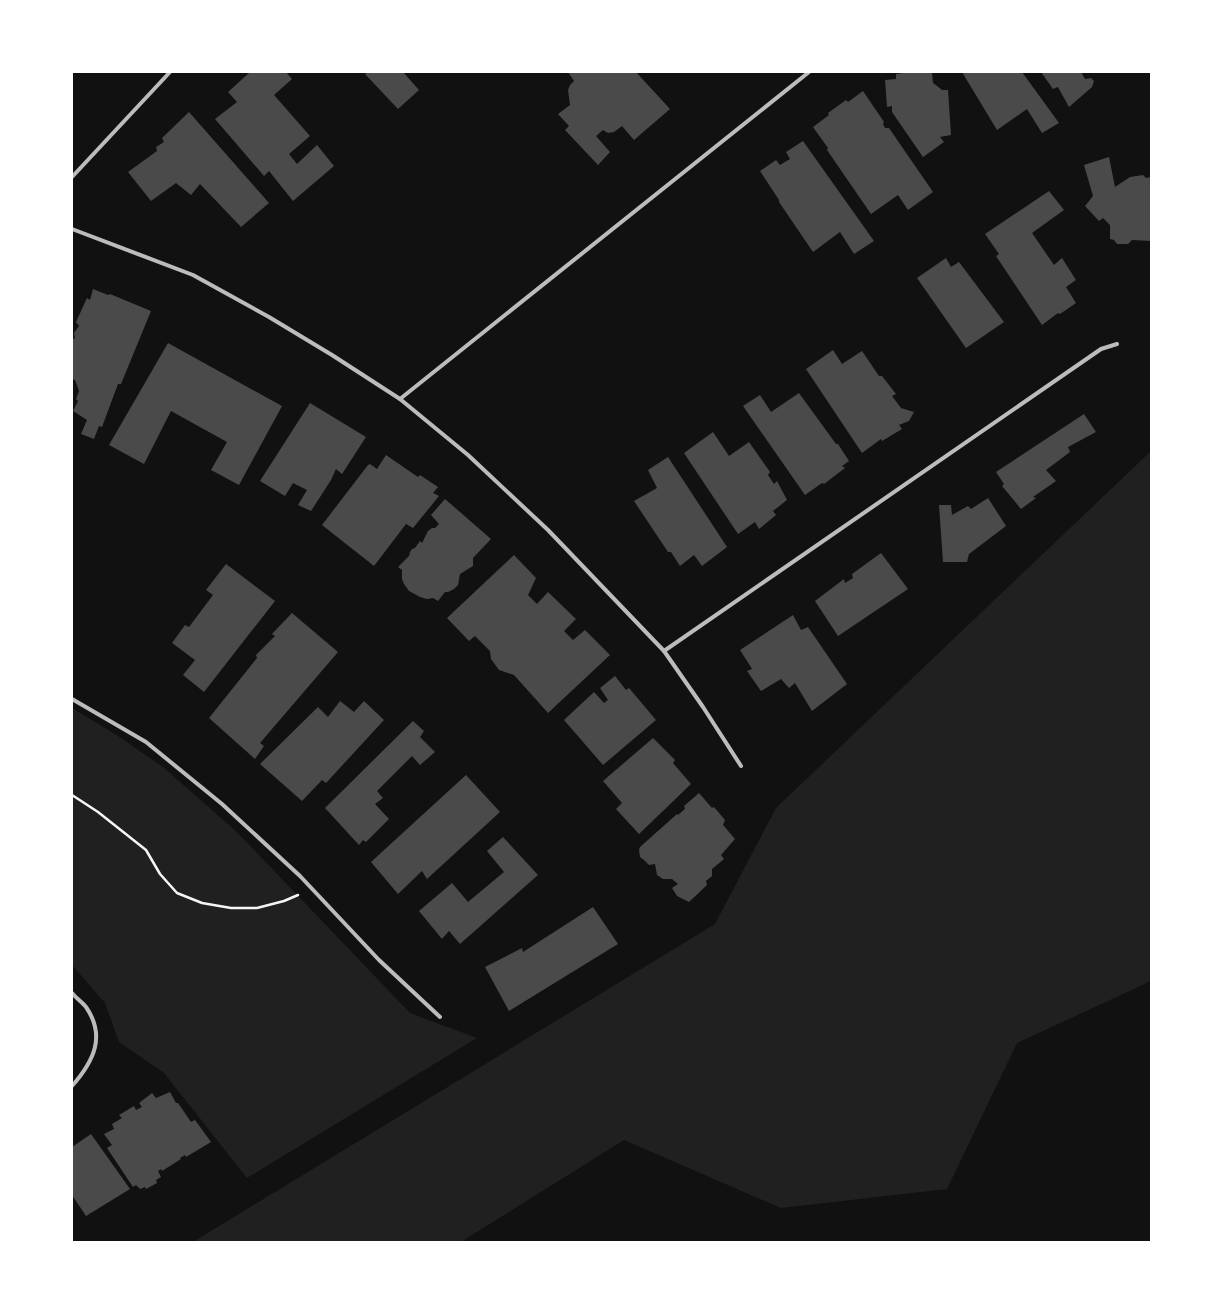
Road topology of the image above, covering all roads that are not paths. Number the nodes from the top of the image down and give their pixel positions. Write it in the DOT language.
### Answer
graph roads {
  1 [pos="170,72"];
  2 [pos="809,72"];
  3 [pos="72,176"];
  4 [pos="72,229"];
  5 [pos="1117,344"];
  6 [pos="400,399"];
  7 [pos="664,651"];
  8 [pos="72,699"];
  9 [pos="741,766"];
  10 [pos="72,993"];
  11 [pos="440,1017"];
  12 [pos="72,1085"];
  1 -- 3 [label="street"];
  2 -- 6 [label="street"];
  4 -- 6 [label="street"];
  5 -- 7 [label="street"];
  6 -- 7 [label="street"];
  7 -- 9 [label="street"];
  8 -- 11 [label="street"];
  10 -- 12 [label="street"];
}
